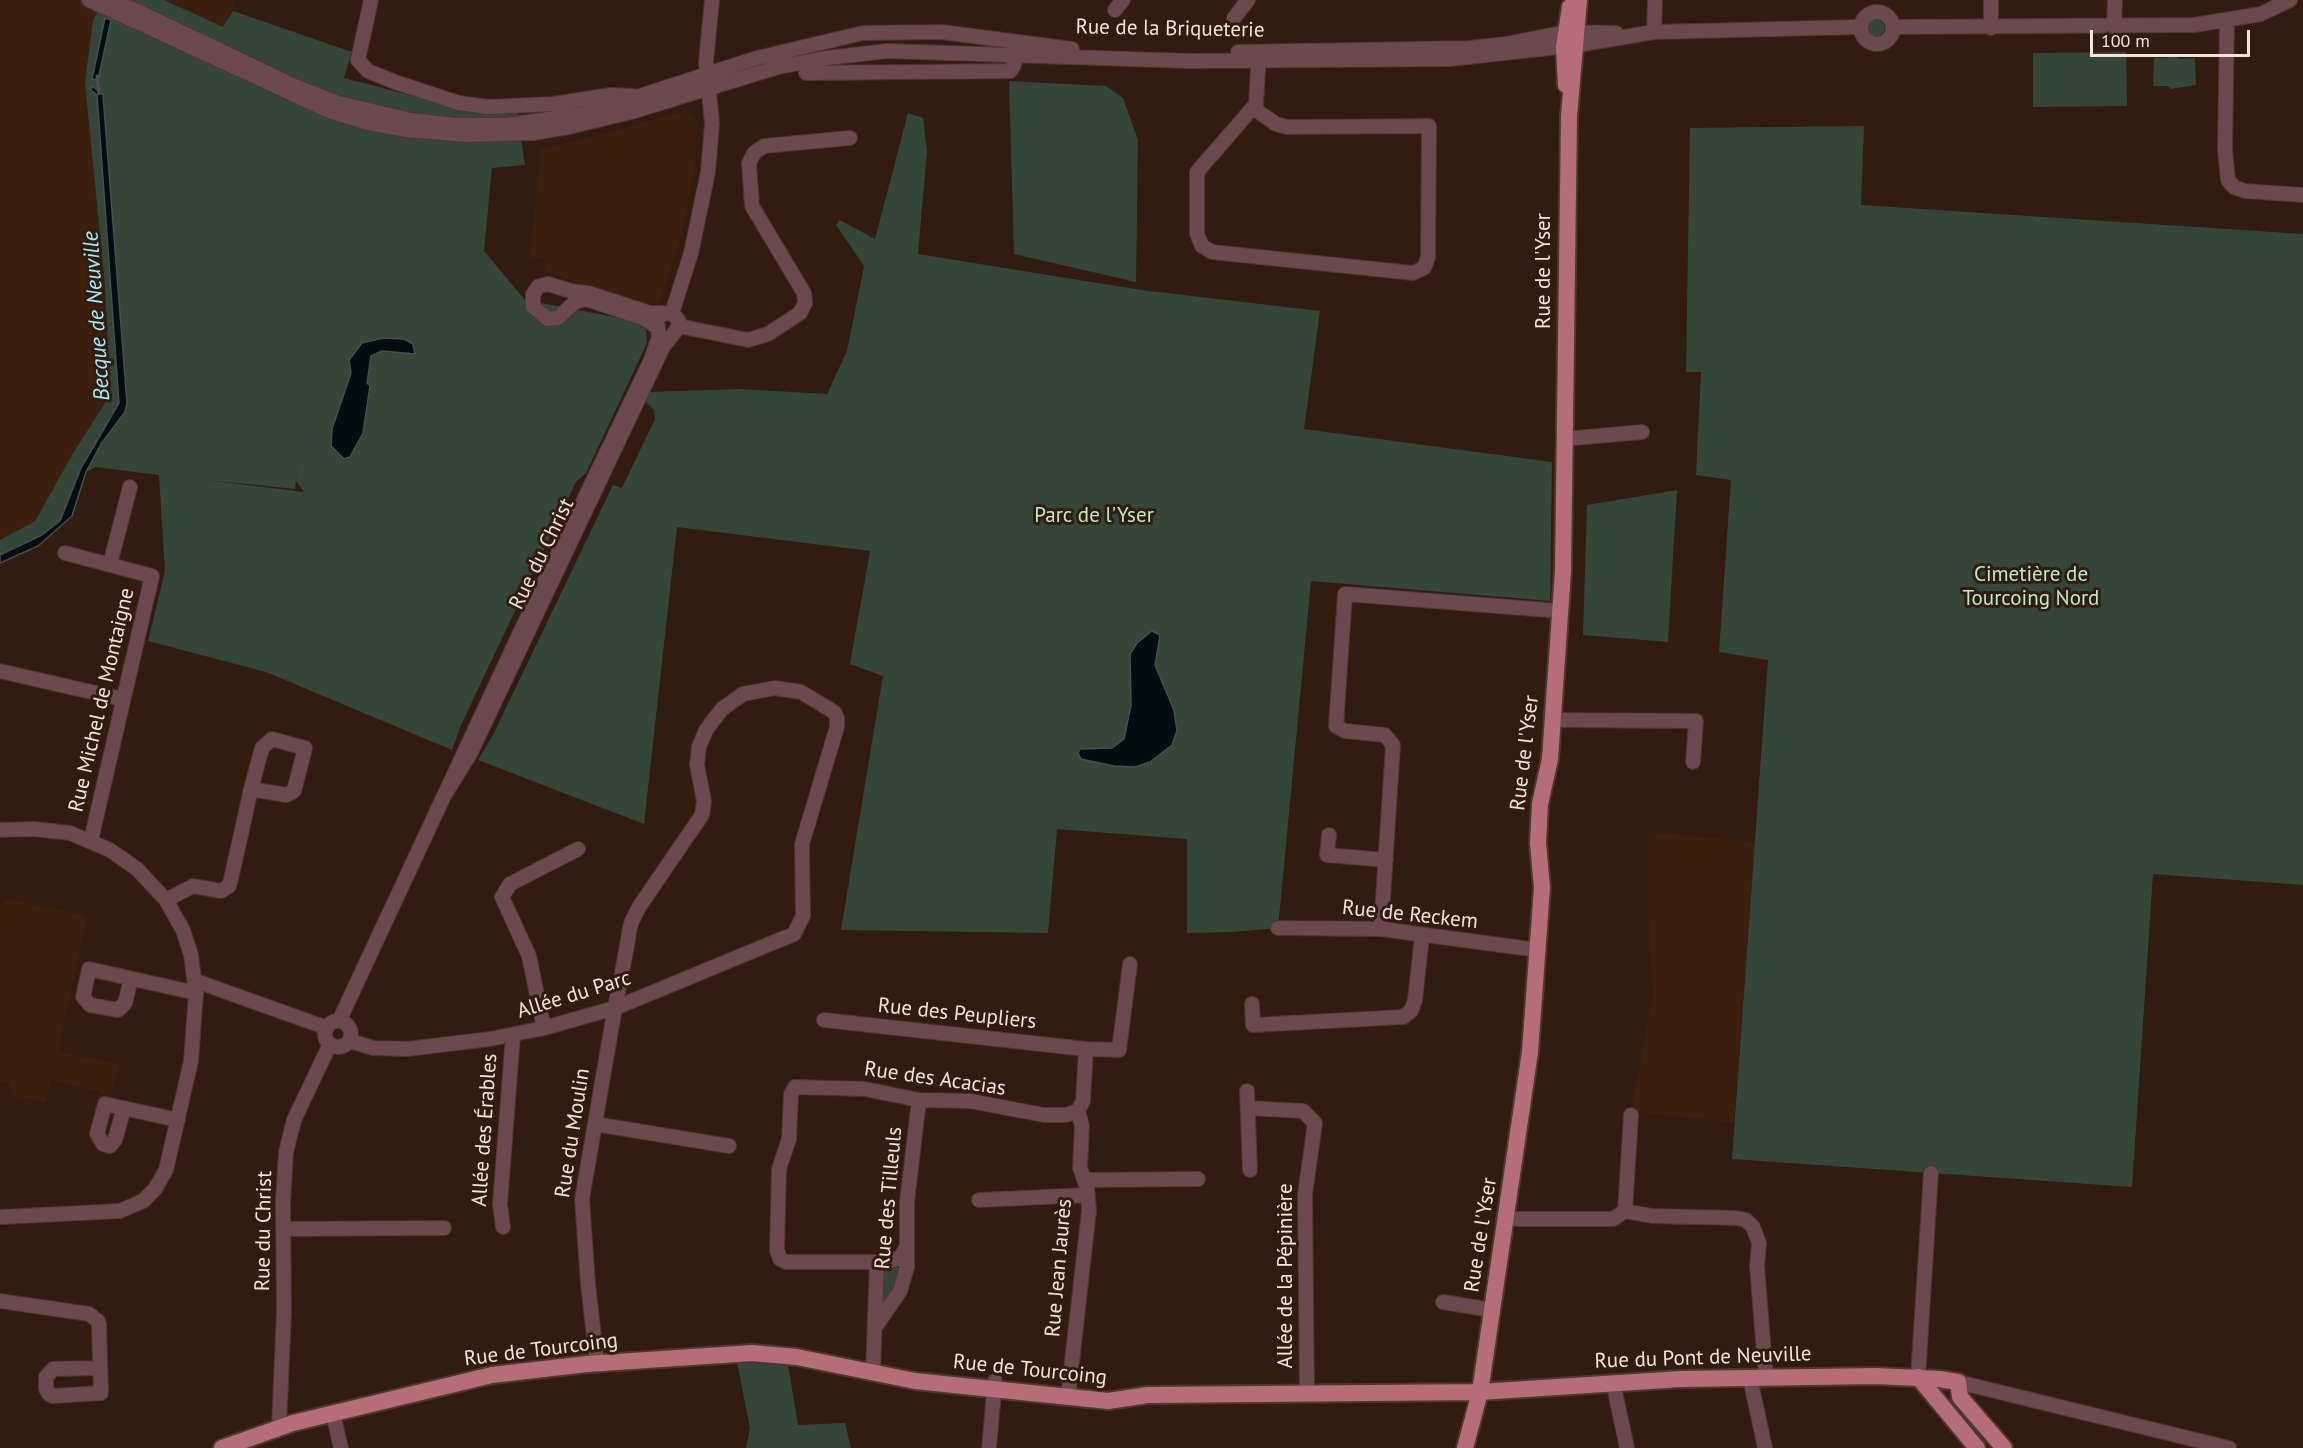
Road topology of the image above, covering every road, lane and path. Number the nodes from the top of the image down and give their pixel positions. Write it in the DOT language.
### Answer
graph roads {
  1 [pos="89,0"];
  2 [pos="371,0"];
  3 [pos="712,0"];
  4 [pos="1248,0"];
  5 [pos="1571,0"];
  6 [pos="1579,0"];
  7 [pos="1655,0"];
  8 [pos="1991,0"];
  9 [pos="2115,0"];
  10 [pos="2290,0"];
  11 [pos="2303,2"];
  12 [pos="116,4"];
  13 [pos="1877,6"];
  14 [pos="2272,10"];
  15 [pos="1234,18"];
  16 [pos="2227,21"];
  17 [pos="1860,27"];
  18 [pos="1893,27"];
  19 [pos="2114,27"];
  20 [pos="1991,28"];
  21 [pos="1654,32"];
  22 [pos="1000,39"];
  23 [pos="1571,39"];
  24 [pos="1053,47"];
  25 [pos="1016,55"];
  26 [pos="1259,56"];
  27 [pos="806,73"];
  28 [pos="708,80"];
  29 [pos="638,97"];
  30 [pos="554,104"];
  31 [pos="1253,108"];
  32 [pos="556,119"];
  33 [pos="569,128"];
  34 [pos="533,134"];
  35 [pos="850,138"];
  36 [pos="2303,195"];
  37 [pos="668,313"];
  38 [pos="658,329"];
  39 [pos="676,330"];
  40 [pos="1642,432"];
  41 [pos="1564,439"];
  42 [pos="130,487"];
  43 [pos="65,553"];
  44 [pos="110,564"];
  45 [pos="1560,611"];
  46 [pos="0,671"];
  47 [pos="123,699"];
  48 [pos="834,712"];
  49 [pos="1553,720"];
  50 [pos="1693,762"];
  51 [pos="251,789"];
  52 [pos="447,791"];
  53 [pos="0,830"];
  54 [pos="1329,835"];
  55 [pos="91,840"];
  56 [pos="578,849"];
  57 [pos="1386,860"];
  58 [pos="166,900"];
  59 [pos="1278,928"];
  60 [pos="1381,929"];
  61 [pos="1422,936"];
  62 [pos="1538,950"];
  63 [pos="1130,964"];
  64 [pos="131,979"];
  65 [pos="196,987"];
  66 [pos="1252,1004"];
  67 [pos="615,1008"];
  68 [pos="824,1020"];
  69 [pos="333,1024"];
  70 [pos="544,1028"];
  71 [pos="513,1035"];
  72 [pos="350,1041"];
  73 [pos="330,1044"];
  74 [pos="1086,1049"];
  75 [pos="1247,1091"];
  76 [pos="919,1100"];
  77 [pos="124,1108"];
  78 [pos="1248,1108"];
  79 [pos="1077,1111"];
  80 [pos="1631,1115"];
  81 [pos="178,1120"];
  82 [pos="595,1125"];
  83 [pos="729,1146"];
  84 [pos="1250,1170"];
  85 [pos="1931,1173"];
  86 [pos="1198,1179"];
  87 [pos="1084,1180"];
  88 [pos="1088,1195"];
  89 [pos="979,1200"];
  90 [pos="1625,1211"];
  91 [pos="1,1216"];
  92 [pos="1506,1220"];
  93 [pos="503,1227"];
  94 [pos="444,1228"];
  95 [pos="283,1229"];
  96 [pos="906,1248"];
  97 [pos="877,1262"];
  98 [pos="0,1301"];
  99 [pos="1443,1302"];
  100 [pos="1492,1310"];
  101 [pos="876,1326"];
  102 [pos="597,1363"];
  103 [pos="100,1368"];
  104 [pos="873,1372"];
  105 [pos="1918,1377"];
  106 [pos="1758,1378"];
  107 [pos="1613,1382"];
  108 [pos="1958,1382"];
  109 [pos="995,1384"];
  110 [pos="1068,1392"];
  111 [pos="1480,1392"];
  112 [pos="1306,1394"];
  113 [pos="1169,1395"];
  114 [pos="333,1414"];
  115 [pos="279,1427"];
  116 [pos="222,1448"];
  117 [pos="341,1448"];
  118 [pos="989,1448"];
  119 [pos="1465,1448"];
  120 [pos="1627,1448"];
  121 [pos="1765,1448"];
  122 [pos="1977,1448"];
  123 [pos="2004,1448"];
  124 [pos="2229,1448"];
  1 -- 12 [label="street"];
  2 -- 30 [label="street"];
  3 -- 28 [label="street"];
  4 -- 15 [label="street"];
  5 -- 23 [label="main road, Rue de l'Yser"];
  6 -- 23 [label="main road, Rue de l'Yser"];
  7 -- 21 [label="street"];
  8 -- 20 [label="street"];
  9 -- 19 [label="street"];
  10 -- 14 [label="street"];
  11 -- 14 [label="street"];
  12 -- 32 [label="street"];
  12 -- 34 [label="street"];
  13 -- 17 [label="street"];
  13 -- 18 [label="street"];
  14 -- 16 [label="street"];
  16 -- 19 [label="street"];
  16 -- 36 [label="street"];
  17 -- 18 [label="street"];
  17 -- 21 [label="street, Rue de la Briqueterie"];
  18 -- 20 [label="street"];
  19 -- 20 [label="street"];
  21 -- 23 [label="street, Rue de la Briqueterie"];
  22 -- 24 [label="street, Rue de la Briqueterie"];
  22 -- 25 [label="street"];
  22 -- 28 [label="street, Rue de la Briqueterie"];
  23 -- 26 [label="street, Rue de la Briqueterie"];
  23 -- 41 [label="main road, Rue de l'Yser"];
  24 -- 25 [label="street"];
  24 -- 26 [label="street, Rue de la Briqueterie"];
  25 -- 26 [label="street, Rue de la Briqueterie"];
  25 -- 27 [label="street"];
  25 -- 28 [label="street, Rue de la Briqueterie"];
  26 -- 31 [label="street"];
  28 -- 29 [label="street"];
  28 -- 33 [label="street"];
  28 -- 37 [label="street"];
  29 -- 30 [label="street"];
  29 -- 32 [label="street"];
  30 -- 32 [label="street"];
  31 -- 31 [label="street"];
  32 -- 33 [label="street"];
  32 -- 34 [label="street"];
  33 -- 34 [label="street"];
  35 -- 39 [label="street"];
  37 -- 38 [label="street"];
  37 -- 38 [label="street"];
  37 -- 39 [label="street"];
  38 -- 39 [label="street"];
  38 -- 52 [label="street, Rue du Christ"];
  39 -- 52 [label="street, Rue du Christ"];
  40 -- 41 [label="street"];
  41 -- 45 [label="main road, Rue de l'Yser"];
  42 -- 44 [label="street, Rue Michel de Montaigne"];
  43 -- 44 [label="street, Rue Michel de Montaigne"];
  44 -- 47 [label="street, Rue Michel de Montaigne"];
  45 -- 49 [label="main road, Rue de l'Yser"];
  45 -- 57 [label="street"];
  46 -- 47 [label="street"];
  47 -- 55 [label="street, Rue Michel de Montaigne"];
  48 -- 67 [label="street, Allée du Parc"];
  48 -- 67 [label="street, Rue du Moulin"];
  49 -- 50 [label="street"];
  49 -- 62 [label="main road, Rue de l'Yser"];
  51 -- 51 [label="street"];
  51 -- 58 [label="street"];
  52 -- 69 [label="street, Rue du Christ"];
  53 -- 55 [label="street"];
  54 -- 57 [label="street"];
  55 -- 58 [label="street"];
  56 -- 70 [label="street"];
  57 -- 60 [label="street"];
  58 -- 65 [label="street"];
  59 -- 60 [label="street, Rue de Reckem"];
  60 -- 61 [label="street, Rue de Reckem"];
  61 -- 62 [label="street, Rue de Reckem"];
  61 -- 66 [label="street"];
  62 -- 92 [label="main road, Rue de l'Yser"];
  63 -- 74 [label="street"];
  64 -- 65 [label="street"];
  65 -- 69 [label="street"];
  65 -- 81 [label="street"];
  67 -- 70 [label="street, Allée du Parc"];
  67 -- 82 [label="street, Rue du Moulin"];
  68 -- 74 [label="street, Rue des Peupliers"];
  69 -- 72 [label="street"];
  69 -- 73 [label="street"];
  70 -- 71 [label="street, Allée du Parc"];
  71 -- 72 [label="street, Allée du Parc"];
  71 -- 93 [label="street, Allée des Érables"];
  72 -- 73 [label="street"];
  73 -- 95 [label="street, Rue du Christ"];
  74 -- 79 [label="street, Rue Jean Jaurès"];
  75 -- 78 [label="street, Allée de la Pépinière"];
  76 -- 79 [label="street, Rue des Acacias"];
  76 -- 96 [label="street, Rue des Tilleuls"];
  76 -- 97 [label="street, Rue des Acacias"];
  77 -- 81 [label="street"];
  78 -- 84 [label="street, Allée de la Pépinière"];
  78 -- 112 [label="street, Allée de la Pépinière"];
  79 -- 87 [label="street, Rue Jean Jaurès"];
  80 -- 90 [label="street"];
  81 -- 91 [label="street"];
  82 -- 83 [label="street"];
  82 -- 102 [label="street, Rue du Moulin"];
  85 -- 105 [label="street"];
  86 -- 87 [label="street"];
  87 -- 88 [label="street, Rue Jean Jaurès"];
  88 -- 89 [label="street"];
  88 -- 110 [label="street, Rue Jean Jaurès"];
  90 -- 92 [label="street"];
  90 -- 106 [label="street"];
  92 -- 100 [label="main road, Rue de l'Yser"];
  94 -- 95 [label="street"];
  95 -- 115 [label="street, Rue du Christ"];
  96 -- 97 [label="street"];
  96 -- 101 [label="street, Rue des Tilleuls"];
  97 -- 101 [label="street, Rue des Tilleuls"];
  98 -- 103 [label="street"];
  99 -- 100 [label="street"];
  100 -- 111 [label="main road, Rue de l'Yser"];
  101 -- 104 [label="street, Rue des Tilleuls"];
  102 -- 104 [label="main road, Rue de Tourcoing"];
  102 -- 114 [label="main road, Rue de Tourcoing"];
  104 -- 109 [label="main road, Rue de Tourcoing"];
  105 -- 106 [label="main road, Rue du Pont de Neuville"];
  105 -- 108 [label="main road, Rue du Pont de Neuville"];
  105 -- 122 [label="main road"];
  106 -- 107 [label="main road, Rue du Pont de Neuville"];
  106 -- 121 [label="street"];
  107 -- 111 [label="main road, Rue du Pont de Neuville"];
  107 -- 120 [label="street"];
  108 -- 123 [label="main road"];
  108 -- 124 [label="street, Rue du Pont de Neuville"];
  109 -- 110 [label="main road, Rue de Tourcoing"];
  109 -- 118 [label="street"];
  110 -- 113 [label="main road, Rue de Tourcoing"];
  111 -- 112 [label="main road, Rue du Pont de Neuville"];
  111 -- 119 [label="main road, Rue de l'Yser"];
  112 -- 113 [label="main road, Rue du Pont de Neuville"];
  114 -- 115 [label="main road, Rue de Tourcoing"];
  114 -- 117 [label="street"];
  115 -- 116 [label="main road, Rue de Tourcoing"];
}
